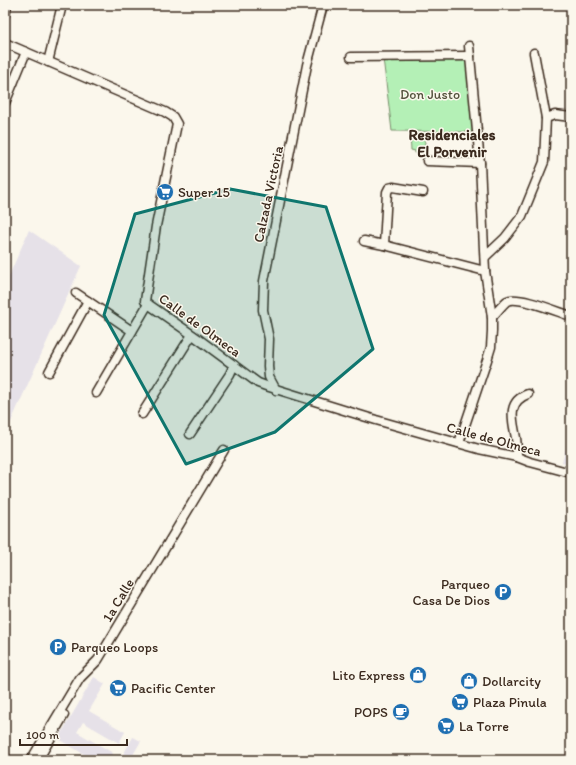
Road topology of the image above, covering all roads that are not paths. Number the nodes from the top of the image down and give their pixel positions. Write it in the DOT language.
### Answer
graph roads {
  1 [pos="7,5"];
  2 [pos="62,5"];
  3 [pos="323,5"];
  4 [pos="5,14"];
  5 [pos="5,43"];
  6 [pos="469,46"];
  7 [pos="26,52"];
  8 [pos="534,53"];
  9 [pos="470,56"];
  10 [pos="351,57"];
  11 [pos="48,62"];
  12 [pos="5,80"];
  13 [pos="13,83"];
  14 [pos="5,103"];
  15 [pos="571,117"];
  16 [pos="546,118"];
  17 [pos="427,161"];
  18 [pos="480,163"];
  19 [pos="423,192"];
  20 [pos="364,241"];
  21 [pos="384,245"];
  22 [pos="485,257"];
  23 [pos="485,270"];
  24 [pos="76,293"];
  25 [pos="88,301"];
  26 [pos="148,304"];
  27 [pos="571,316"];
  28 [pos="492,318"];
  29 [pos="132,331"];
  30 [pos="190,338"];
  31 [pos="234,365"];
  32 [pos="49,372"];
  33 [pos="276,390"];
  34 [pos="96,392"];
  35 [pos="528,394"];
  36 [pos="142,414"];
  37 [pos="190,434"];
  38 [pos="459,443"];
  39 [pos="224,450"];
  40 [pos="517,457"];
  41 [pos="571,473"];
  42 [pos="64,715"];
  43 [pos="31,760"];
  44 [pos="38,760"];
  1 -- 4 [label="street"];
  2 -- 11 [label="street"];
  3 -- 33 [label="street, Calzada Victoria"];
  5 -- 7 [label="street, Calle de Olmeca"];
  6 -- 9 [label="street"];
  7 -- 11 [label="street, Calle de Olmeca"];
  7 -- 13 [label="street"];
  8 -- 16 [label="street"];
  9 -- 10 [label="street"];
  9 -- 18 [label="street"];
  11 -- 26 [label="street, Calle de Olmeca"];
  12 -- 13 [label="street"];
  13 -- 14 [label="street"];
  15 -- 16 [label="street"];
  16 -- 22 [label="street"];
  17 -- 18 [label="street"];
  18 -- 22 [label="street"];
  19 -- 21 [label="street"];
  20 -- 21 [label="street"];
  21 -- 23 [label="street"];
  22 -- 23 [label="street"];
  23 -- 28 [label="street"];
  24 -- 25 [label="street"];
  25 -- 29 [label="street"];
  25 -- 32 [label="street"];
  26 -- 29 [label="street"];
  26 -- 30 [label="street, Calle de Olmeca"];
  27 -- 28 [label="street"];
  28 -- 38 [label="street"];
  29 -- 34 [label="street"];
  30 -- 31 [label="street, Calle de Olmeca"];
  30 -- 36 [label="street"];
  31 -- 33 [label="street, Calle de Olmeca"];
  31 -- 37 [label="street"];
  33 -- 38 [label="street, Calle de Olmeca"];
  35 -- 40 [label="street"];
  38 -- 40 [label="street, Calle de Olmeca"];
  39 -- 43 [label="street, 1a Calle"];
  40 -- 41 [label="street, Calle de Olmeca"];
  42 -- 44 [label="street"];
}
